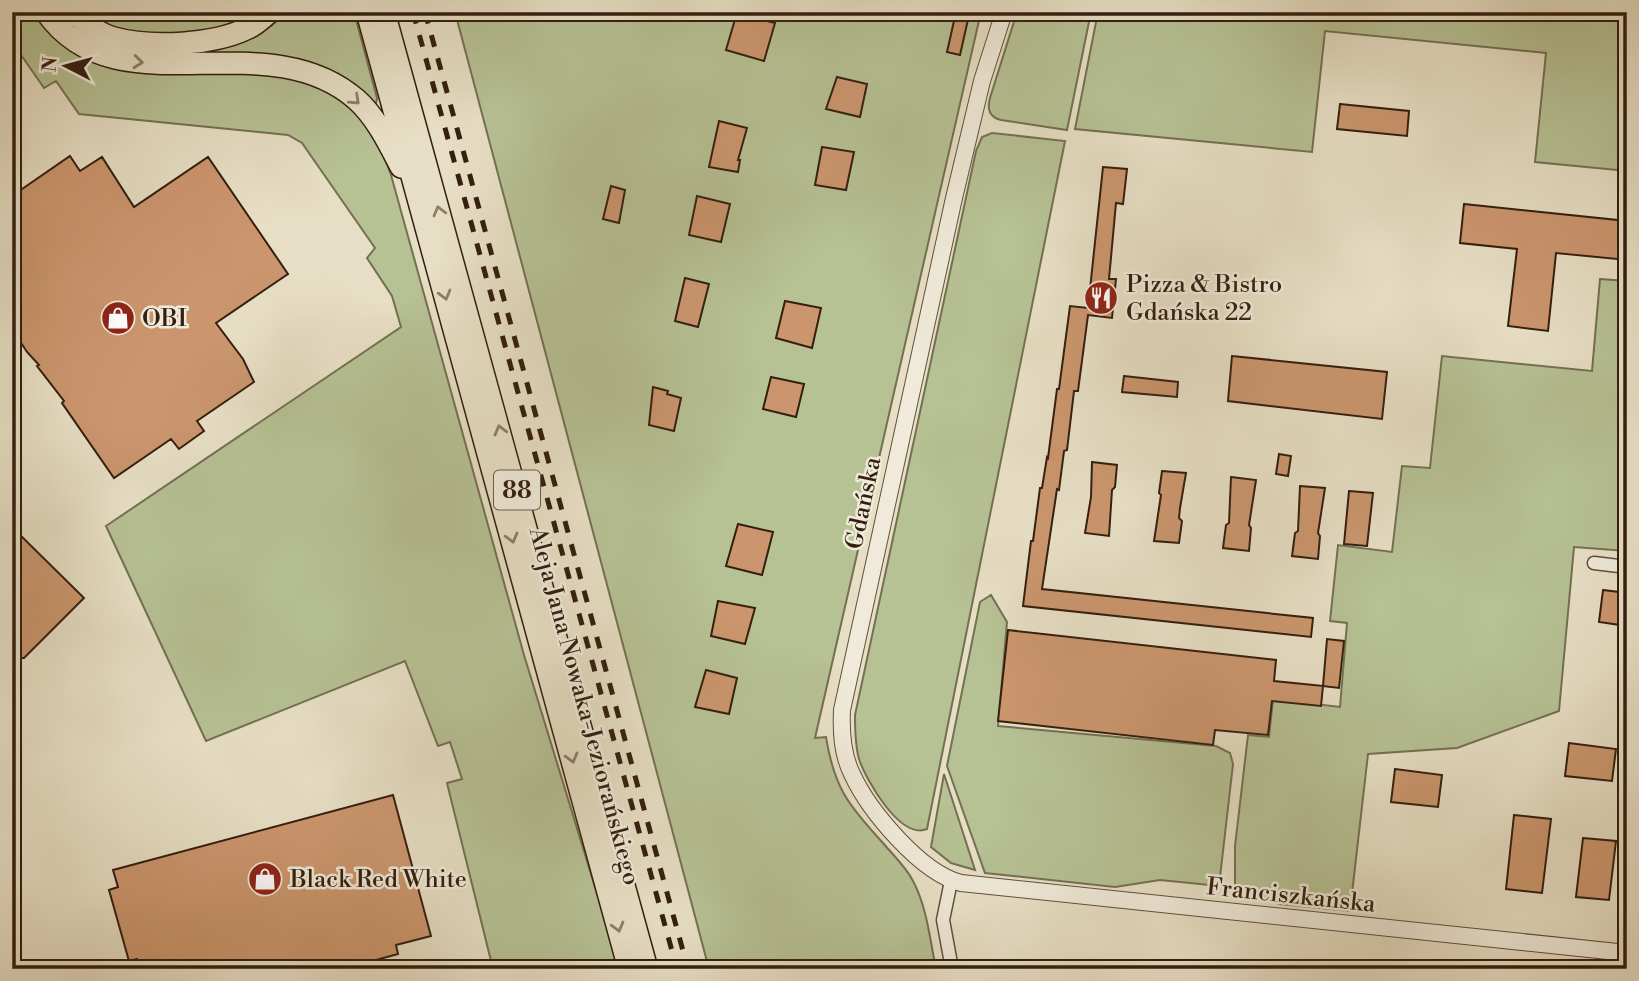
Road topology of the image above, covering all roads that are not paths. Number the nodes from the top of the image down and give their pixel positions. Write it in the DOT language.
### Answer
graph roads {
  1 [pos="46,12"];
  2 [pos="73,12"];
  3 [pos="270,12"];
  4 [pos="367,12"];
  5 [pos="384,12"];
  6 [pos="1004,12"];
  7 [pos="420,206"];
  8 [pos="1594,563"];
  9 [pos="1627,567"];
  10 [pos="951,881"];
  11 [pos="1625,958"];
  12 [pos="629,969"];
  13 [pos="647,969"];
  14 [pos="951,969"];
  1 -- 7 [label="main road, one-way"];
  2 -- 3 [label="main road"];
  4 -- 7 [label="main road, Aleja Jana Nowaka-Jeziorańskiego / 88"];
  13 -- 5 [label="main road, Aleja Jana Nowaka-Jeziorańskiego / 88, one-way"];
  6 -- 10 [label="street, Gdańska"];
  7 -- 12 [label="main road, Aleja Jana Nowaka-Jeziorańskiego / 88, one-way"];
  8 -- 9 [label="street"];
  10 -- 11 [label="street, Franciszkańska"];
  10 -- 14 [label="street"];
}
